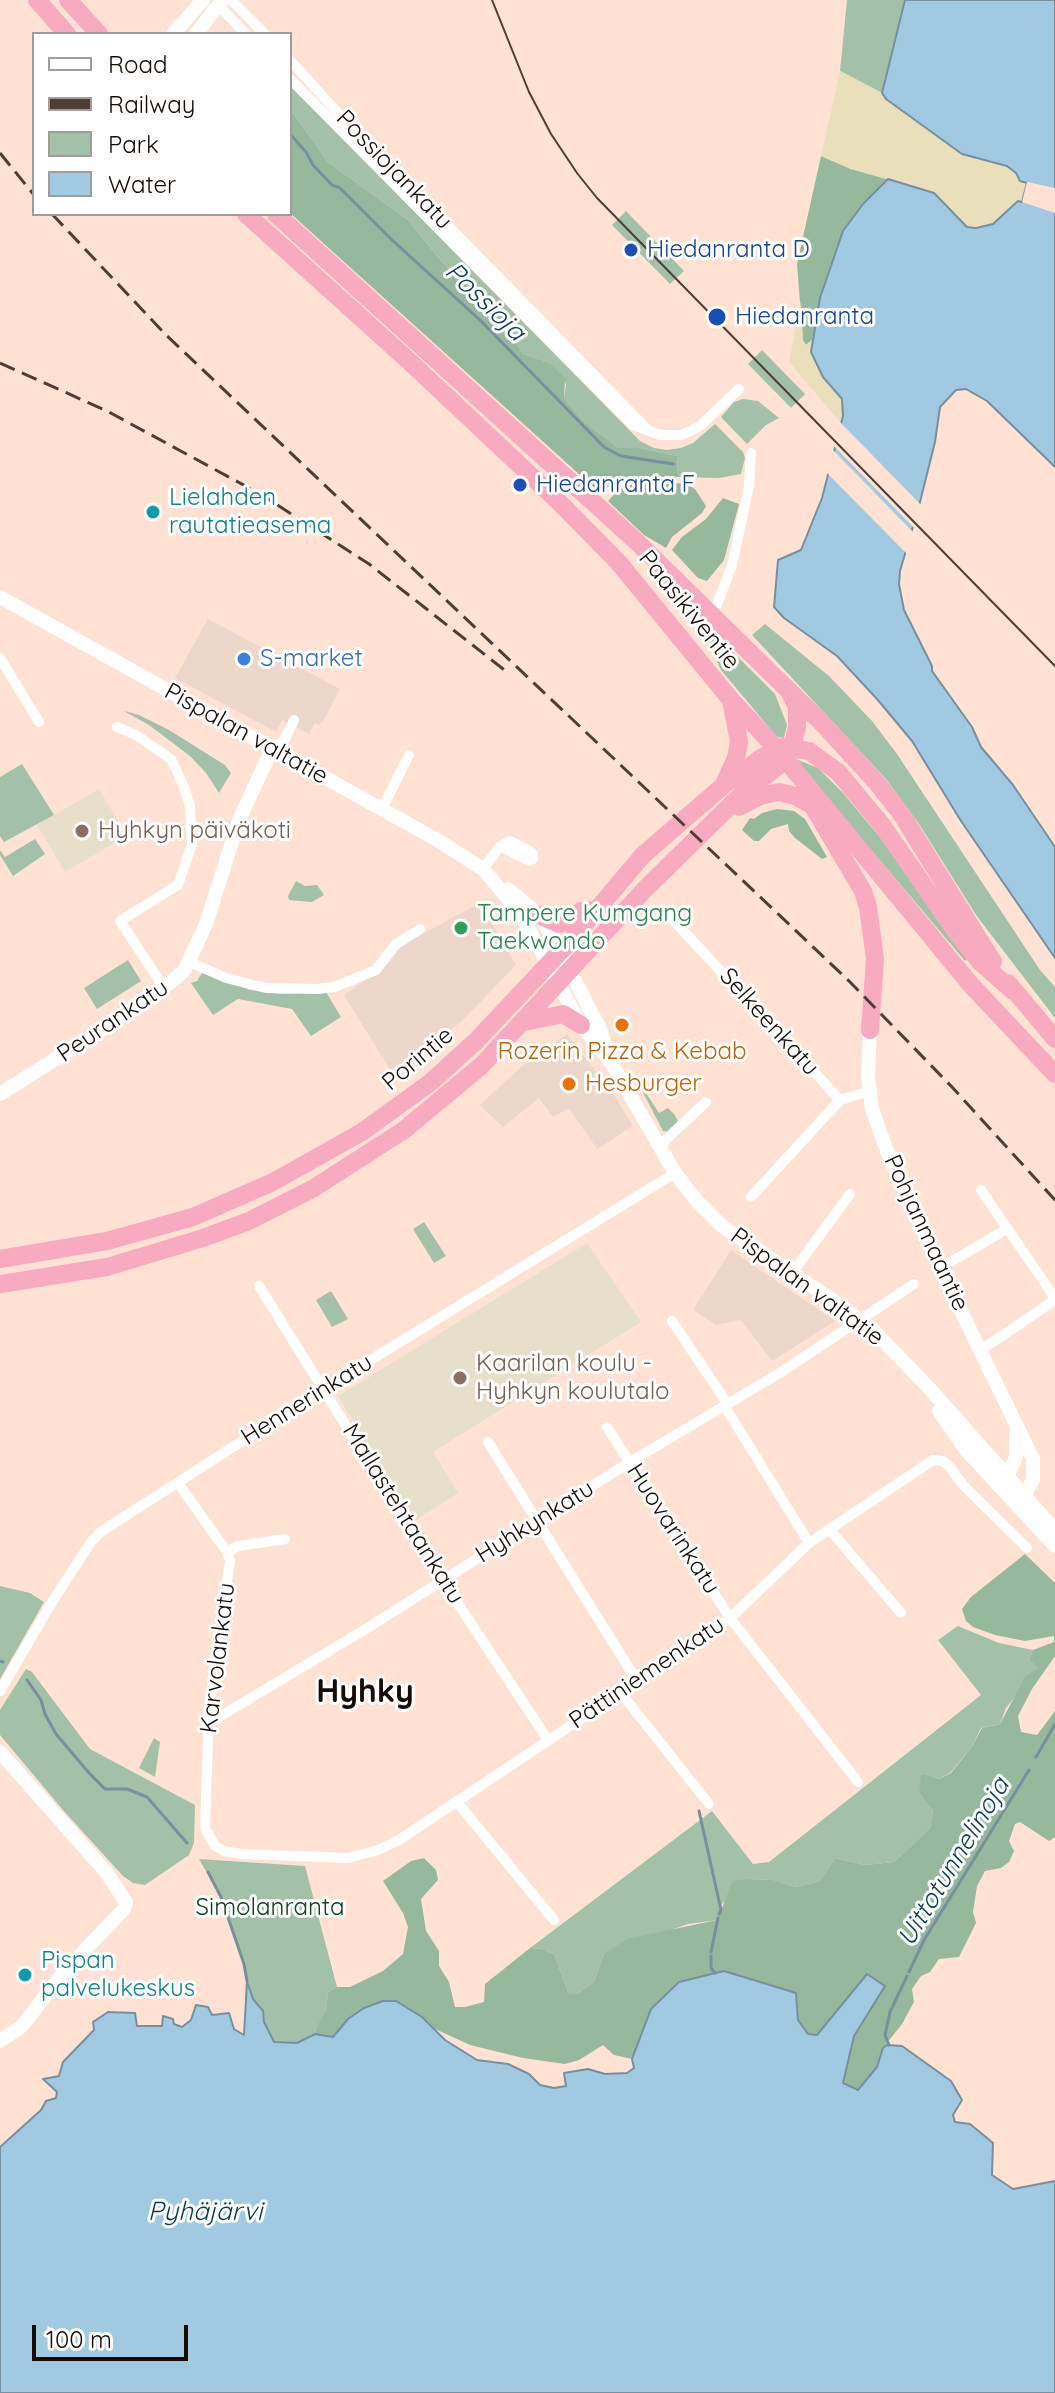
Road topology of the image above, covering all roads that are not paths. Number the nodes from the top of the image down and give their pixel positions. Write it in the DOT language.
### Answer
graph roads {
  1 [pos="37,0"];
  2 [pos="68,0"];
  3 [pos="203,0"];
  4 [pos="221,1"];
  5 [pos="65,32"];
  6 [pos="97,32"];
  7 [pos="175,32"];
  8 [pos="198,32"];
  9 [pos="244,32"];
  10 [pos="262,32"];
  11 [pos="292,62"];
  12 [pos="292,81"];
  13 [pos="248,216"];
  14 [pos="278,216"];
  15 [pos="739,389"];
  16 [pos="649,431"];
  17 [pos="751,453"];
  18 [pos="0,597"];
  19 [pos="713,615"];
  20 [pos="0,658"];
  21 [pos="789,690"];
  22 [pos="731,700"];
  23 [pos="294,720"];
  24 [pos="39,722"];
  25 [pos="117,727"];
  26 [pos="272,749"];
  27 [pos="785,752"];
  28 [pos="409,755"];
  29 [pos="804,784"];
  30 [pos="724,785"];
  31 [pos="812,805"];
  32 [pos="382,809"];
  33 [pos="721,816"];
  34 [pos="840,825"];
  35 [pos="500,846"];
  36 [pos="486,872"];
  37 [pos="597,910"];
  38 [pos="664,910"];
  39 [pos="539,915"];
  40 [pos="420,929"];
  41 [pos="555,958"];
  42 [pos="190,962"];
  43 [pos="564,977"];
  44 [pos="165,989"];
  45 [pos="1013,991"];
  46 [pos="524,1022"];
  47 [pos="581,1025"];
  48 [pos="870,1030"];
  49 [pos="1055,1039"];
  50 [pos="612,1064"];
  51 [pos="1055,1074"];
  52 [pos="870,1091"];
  53 [pos="0,1094"];
  54 [pos="840,1100"];
  55 [pos="706,1102"];
  56 [pos="659,1146"];
  57 [pos="675,1173"];
  58 [pos="981,1190"];
  59 [pos="850,1194"];
  60 [pos="751,1197"];
  61 [pos="1007,1229"];
  62 [pos="0,1259"];
  63 [pos="940,1268"];
  64 [pos="792,1273"];
  65 [pos="0,1284"];
  66 [pos="914,1284"];
  67 [pos="259,1286"];
  68 [pos="1055,1299"];
  69 [pos="859,1319"];
  70 [pos="672,1321"];
  71 [pos="981,1350"];
  72 [pos="325,1388"];
  73 [pos="929,1388"];
  74 [pos="726,1404"];
  75 [pos="607,1427"];
  76 [pos="1016,1429"];
  77 [pos="488,1442"];
  78 [pos="630,1462"];
  79 [pos="1007,1476"];
  80 [pos="178,1483"];
  81 [pos="1024,1495"];
  82 [pos="537,1522"];
  83 [pos="830,1530"];
  84 [pos="1055,1530"];
  85 [pos="285,1539"];
  86 [pos="809,1543"];
  87 [pos="1055,1546"];
  88 [pos="1027,1548"];
  89 [pos="227,1552"];
  90 [pos="443,1580"];
  91 [pos="901,1613"];
  92 [pos="730,1618"];
  93 [pos="637,1681"];
  94 [pos="0,1691"];
  95 [pos="621,1693"];
  96 [pos="209,1723"];
  97 [pos="548,1740"];
  98 [pos="0,1752"];
  99 [pos="858,1782"];
  100 [pos="456,1801"];
  101 [pos="709,1804"];
  102 [pos="215,1846"];
  103 [pos="554,1920"];
  104 [pos="0,2041"];
  1 -- 5 [label="highway"];
  2 -- 6 [label="highway"];
  3 -- 7 [label="main road"];
  4 -- 8 [label="main road"];
  4 -- 9 [label="street"];
  4 -- 10 [label="street"];
  11 -- 16 [label="street, Possiojankatu"];
  12 -- 16 [label="street, Possiojankatu"];
  13 -- 22 [label="highway, Paasikiventie"];
  14 -- 19 [label="highway, Paasikiventie"];
  15 -- 16 [label="street"];
  17 -- 19 [label="street"];
  18 -- 26 [label="main road, Pispalan valtatie"];
  19 -- 21 [label="highway, Paasikiventie"];
  20 -- 24 [label="street"];
  21 -- 27 [label="highway"];
  21 -- 45 [label="highway, Paasikiventie"];
  22 -- 27 [label="highway, Paasikiventie"];
  22 -- 30 [label="highway"];
  23 -- 26 [label="street"];
  25 -- 44 [label="street"];
  26 -- 32 [label="main road, Pispalan valtatie"];
  26 -- 42 [label="main road, Peurankatu"];
  27 -- 29 [label="highway, Paasikiventie"];
  27 -- 30 [label="highway, Porintie"];
  27 -- 33 [label="highway, Porintie"];
  27 -- 45 [label="highway"];
  28 -- 32 [label="street"];
  29 -- 31 [label="highway"];
  29 -- 34 [label="highway, Paasikiventie"];
  30 -- 37 [label="highway, Porintie"];
  31 -- 33 [label="highway"];
  31 -- 34 [label="highway"];
  31 -- 48 [label="highway"];
  32 -- 36 [label="main road, Pispalan valtatie"];
  33 -- 43 [label="highway, Porintie"];
  34 -- 51 [label="highway, Paasikiventie"];
  35 -- 36 [label="street"];
  36 -- 39 [label="main road, Pispalan valtatie"];
  36 -- 41 [label="main road, Pispalan valtatie"];
  37 -- 39 [label="highway"];
  37 -- 41 [label="highway, Porintie"];
  38 -- 54 [label="street, Selkeenkatu"];
  39 -- 41 [label="main road, Pispalan valtatie"];
  40 -- 42 [label="street"];
  41 -- 43 [label="main road, Pispalan valtatie"];
  41 -- 62 [label="highway, Porintie"];
  42 -- 44 [label="main road, Peurankatu"];
  43 -- 46 [label="highway, Porintie"];
  43 -- 47 [label="main road, Pispalan valtatie"];
  43 -- 50 [label="main road, Pispalan valtatie"];
  44 -- 53 [label="main road, Peurankatu"];
  45 -- 49 [label="highway, Paasikiventie"];
  46 -- 47 [label="highway"];
  46 -- 65 [label="highway, Porintie"];
  47 -- 50 [label="main road, Pispalan valtatie"];
  48 -- 52 [label="main road, Pohjanmaantie"];
  50 -- 56 [label="main road, Pispalan valtatie"];
  52 -- 54 [label="street"];
  52 -- 63 [label="main road, Pohjanmaantie"];
  54 -- 60 [label="street"];
  55 -- 56 [label="street"];
  56 -- 57 [label="main road, Pispalan valtatie"];
  57 -- 64 [label="main road, Pispalan valtatie"];
  57 -- 72 [label="street, Hennerinkatu"];
  58 -- 61 [label="street"];
  59 -- 64 [label="street"];
  61 -- 63 [label="street"];
  61 -- 68 [label="street"];
  63 -- 71 [label="main road, Pohjanmaantie"];
  64 -- 69 [label="main road, Pispalan valtatie"];
  66 -- 69 [label="street, Hyhkynkatu"];
  67 -- 72 [label="street, Mallastehtaankatu"];
  68 -- 71 [label="street"];
  69 -- 73 [label="main road, Pispalan valtatie"];
  69 -- 74 [label="street, Hyhkynkatu"];
  70 -- 74 [label="street"];
  71 -- 76 [label="main road, Pohjanmaantie"];
  72 -- 80 [label="street, Hennerinkatu"];
  72 -- 90 [label="street, Mallastehtaankatu"];
  73 -- 79 [label="main road, Pispalan valtatie"];
  73 -- 87 [label="main road"];
  74 -- 78 [label="street, Hyhkynkatu"];
  74 -- 86 [label="street"];
  75 -- 78 [label="street, Huovarinkatu"];
  76 -- 79 [label="main road"];
  76 -- 81 [label="main road, Pohjanmaantie"];
  77 -- 82 [label="street"];
  78 -- 82 [label="street, Hyhkynkatu"];
  78 -- 92 [label="street, Huovarinkatu"];
  79 -- 81 [label="main road, Pispalan valtatie"];
  80 -- 89 [label="street, Karvolankatu"];
  80 -- 94 [label="street, Hennerinkatu"];
  81 -- 84 [label="main road, Pispalan valtatie"];
  82 -- 90 [label="street, Hyhkynkatu"];
  82 -- 93 [label="street"];
  83 -- 86 [label="street, Pättiniemenkatu"];
  83 -- 88 [label="street, Pättiniemenkatu"];
  83 -- 91 [label="street"];
  85 -- 89 [label="street"];
  86 -- 92 [label="street, Pättiniemenkatu"];
  89 -- 96 [label="street, Karvolankatu"];
  90 -- 96 [label="street, Hyhkynkatu"];
  90 -- 97 [label="street, Mallastehtaankatu"];
  92 -- 93 [label="street, Pättiniemenkatu"];
  92 -- 99 [label="street, Huovarinkatu"];
  93 -- 95 [label="street, Pättiniemenkatu"];
  95 -- 97 [label="street, Pättiniemenkatu"];
  95 -- 101 [label="street"];
  96 -- 102 [label="street, Karvolankatu"];
  97 -- 100 [label="street, Pättiniemenkatu"];
  98 -- 104 [label="main road"];
  100 -- 102 [label="street, Pättiniemenkatu"];
  100 -- 103 [label="street"];
}
